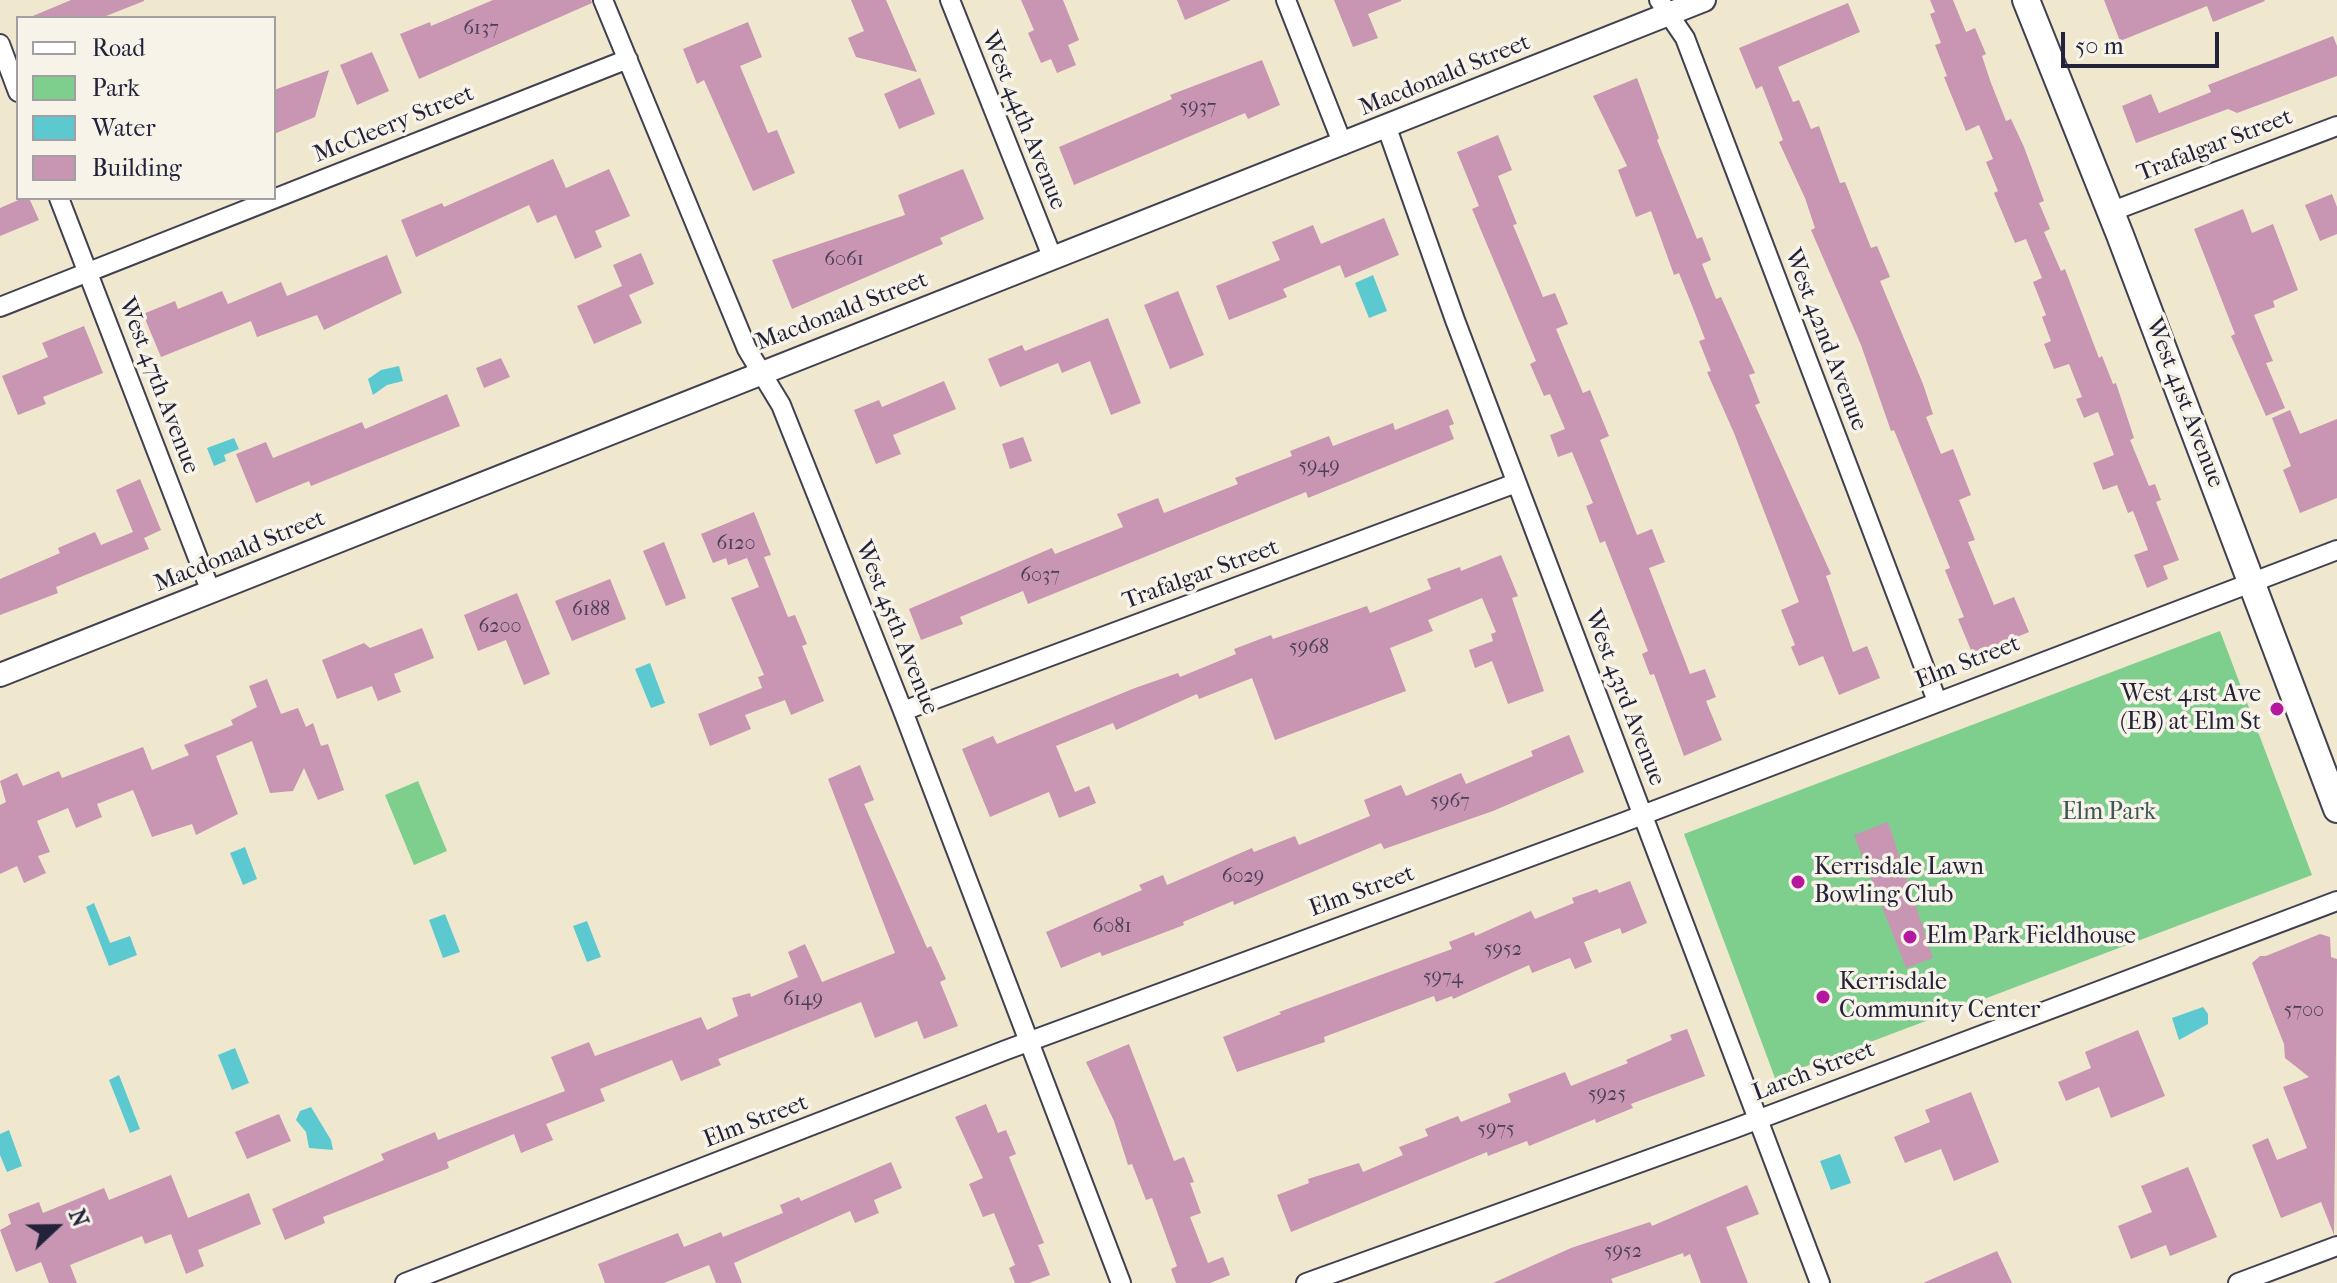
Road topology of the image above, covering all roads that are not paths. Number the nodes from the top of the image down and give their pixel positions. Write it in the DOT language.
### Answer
graph roads {
  1 [pos="603,0"];
  2 [pos="950,0"];
  3 [pos="1286,0"];
  4 [pos="1704,0"];
  5 [pos="2026,0"];
  6 [pos="1664,7"];
  7 [pos="0,44"];
  8 [pos="628,59"];
  9 [pos="16,87"];
  10 [pos="2337,126"];
  11 [pos="1387,128"];
  12 [pos="1343,145"];
  13 [pos="276,198"];
  14 [pos="60,200"];
  15 [pos="271,200"];
  16 [pos="2110,212"];
  17 [pos="1053,259"];
  18 [pos="88,272"];
  19 [pos="0,307"];
  20 [pos="761,371"];
  21 [pos="1516,483"];
  22 [pos="2337,550"];
  23 [pos="2253,582"];
  24 [pos="211,592"];
  25 [pos="0,675"];
  26 [pos="1937,701"];
  27 [pos="903,711"];
  28 [pos="2337,809"];
  29 [pos="1642,815"];
  30 [pos="2337,901"];
  31 [pos="1030,1041"];
  32 [pos="1759,1119"];
  33 [pos="2337,1246"];
  34 [pos="412,1282"];
  35 [pos="1121,1283"];
  36 [pos="1306,1283"];
  37 [pos="1820,1283"];
  38 [pos="2238,1283"];
  1 -- 8 [label="street, West 45th Avenue"];
  2 -- 17 [label="street, West 44th Avenue"];
  3 -- 12 [label="street"];
  4 -- 6 [label="street, Macdonald Street"];
  5 -- 16 [label="main road, West 41st Avenue"];
  6 -- 11 [label="street, Macdonald Street"];
  6 -- 26 [label="street, West 42nd Avenue"];
  7 -- 9 [label="street"];
  8 -- 13 [label="street, McCleery Street"];
  8 -- 20 [label="street, West 45th Avenue"];
  10 -- 16 [label="street, Trafalgar Street"];
  11 -- 12 [label="street, Macdonald Street"];
  11 -- 21 [label="street, West 43rd Avenue"];
  12 -- 17 [label="street, Macdonald Street"];
  14 -- 18 [label="street, West 47th Avenue"];
  15 -- 18 [label="street, McCleery Street"];
  16 -- 23 [label="main road, West 41st Avenue"];
  17 -- 20 [label="street, Macdonald Street"];
  18 -- 19 [label="street, McCleery Street"];
  18 -- 24 [label="street, West 47th Avenue"];
  20 -- 24 [label="street, Macdonald Street"];
  20 -- 27 [label="street, West 45th Avenue"];
  21 -- 27 [label="street, Trafalgar Street"];
  21 -- 29 [label="street, West 43rd Avenue"];
  22 -- 23 [label="street, Elm Street"];
  23 -- 26 [label="street, Elm Street"];
  23 -- 28 [label="main road, West 41st Avenue"];
  24 -- 25 [label="street, Macdonald Street"];
  26 -- 29 [label="street, Elm Street"];
  27 -- 31 [label="street, West 45th Avenue"];
  29 -- 31 [label="street, Elm Street"];
  29 -- 32 [label="street, West 43rd Avenue"];
  30 -- 32 [label="street, Larch Street"];
  31 -- 34 [label="street, Elm Street"];
  31 -- 35 [label="street, West 45th Avenue"];
  32 -- 36 [label="street, Larch Street"];
  32 -- 37 [label="street, West 43rd Avenue"];
  33 -- 38 [label="street"];
}
